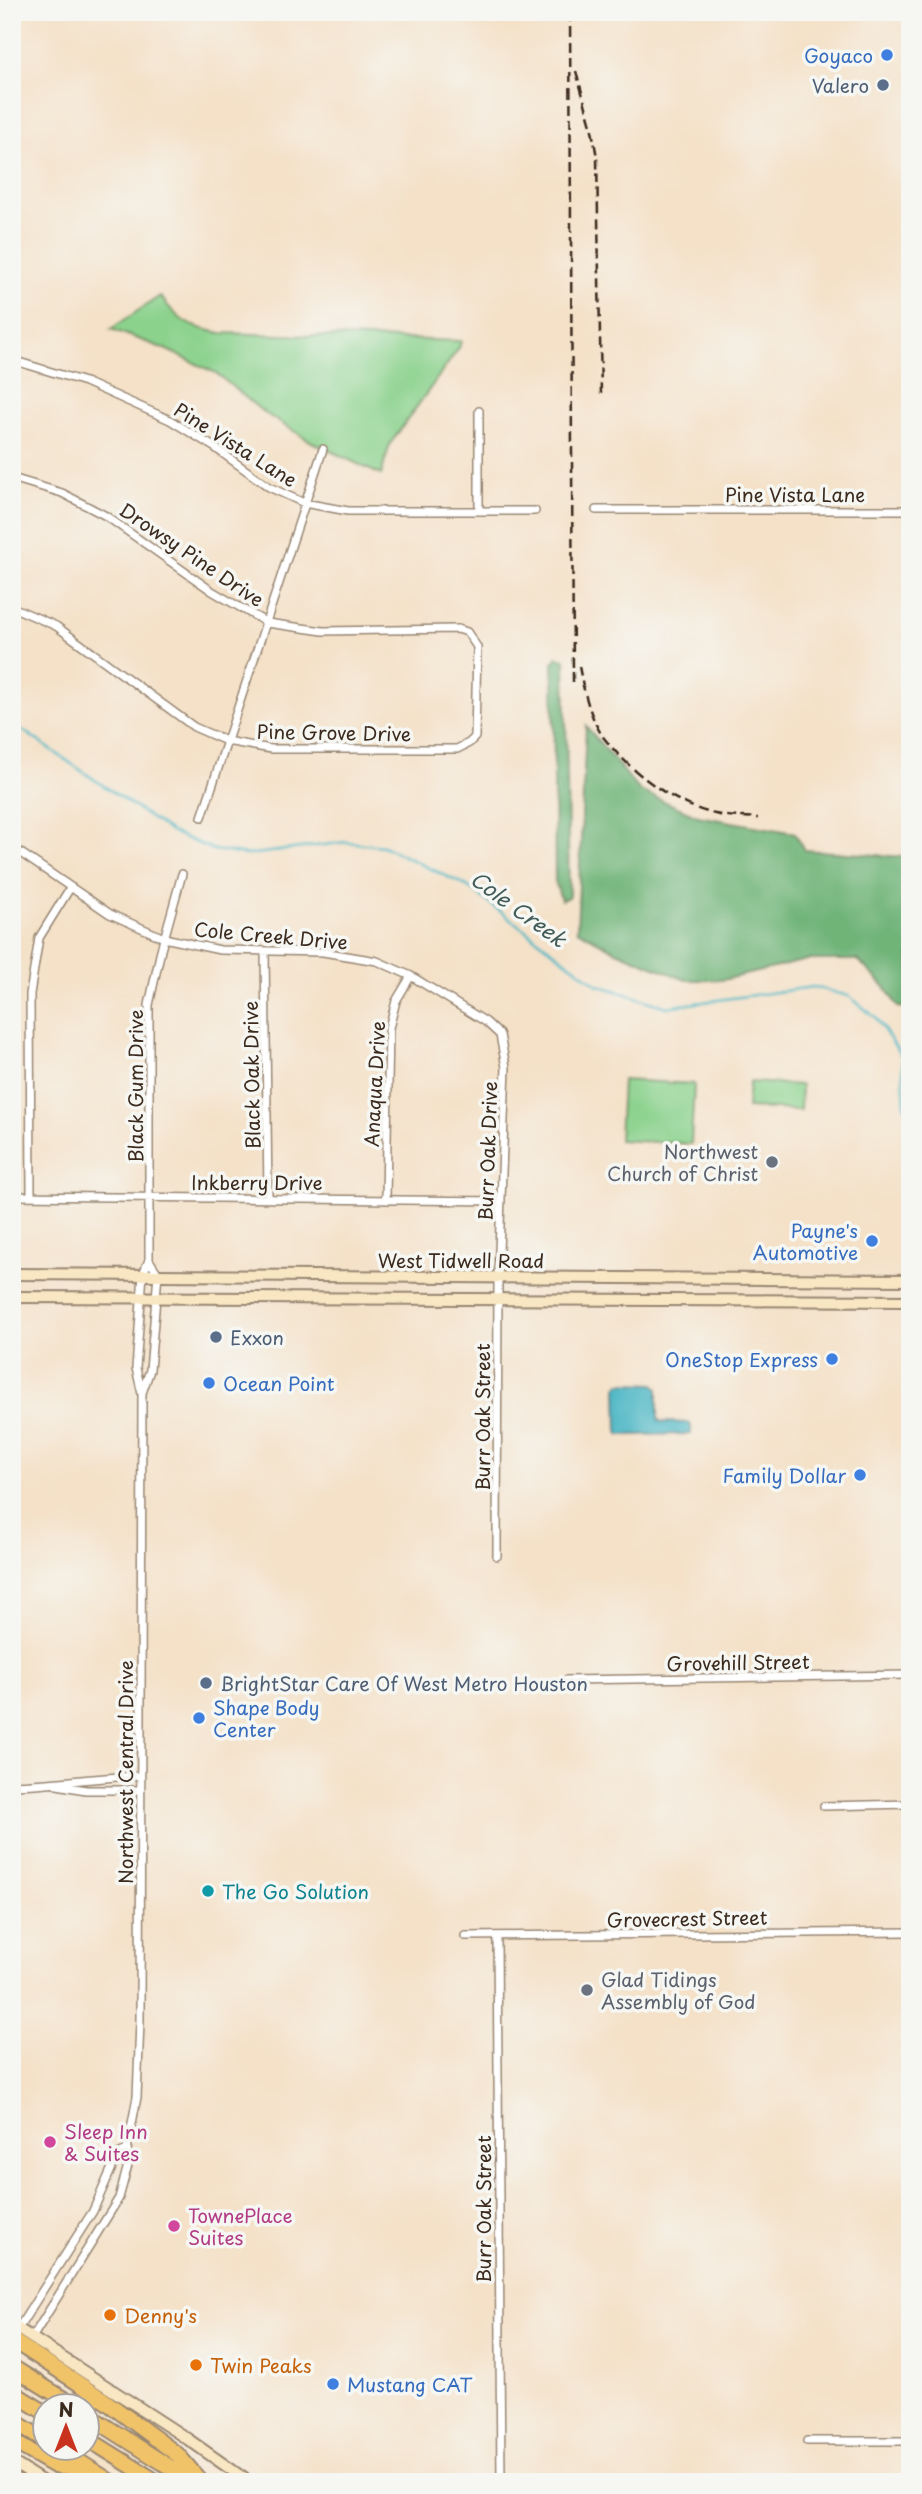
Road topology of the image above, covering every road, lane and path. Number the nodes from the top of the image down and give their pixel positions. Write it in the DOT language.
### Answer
graph roads {
  1 [pos="12,360"];
  2 [pos="479,411"];
  3 [pos="323,449"];
  4 [pos="12,478"];
  5 [pos="304,503"];
  6 [pos="596,510"];
  7 [pos="910,510"];
  8 [pos="479,511"];
  9 [pos="535,511"];
  10 [pos="12,607"];
  11 [pos="267,623"];
  12 [pos="478,689"];
  13 [pos="226,741"];
  14 [pos="202,817"];
  15 [pos="12,847"];
  16 [pos="182,874"];
  17 [pos="70,888"];
  18 [pos="164,939"];
  19 [pos="265,952"];
  20 [pos="411,976"];
  21 [pos="506,1067"];
  22 [pos="12,1196"];
  23 [pos="31,1196"];
  24 [pos="268,1197"];
  25 [pos="386,1198"];
  26 [pos="151,1199"];
  27 [pos="501,1201"];
  28 [pos="149,1260"];
  29 [pos="12,1274"];
  30 [pos="142,1274"];
  31 [pos="158,1274"];
  32 [pos="498,1278"];
  33 [pos="656,1278"];
  34 [pos="770,1279"];
  35 [pos="910,1280"];
  36 [pos="12,1297"];
  37 [pos="141,1298"];
  38 [pos="157,1298"];
  39 [pos="498,1300"];
  40 [pos="656,1301"];
  41 [pos="772,1301"];
  42 [pos="910,1301"];
  43 [pos="142,1394"];
  44 [pos="497,1556"];
  45 [pos="910,1675"];
  46 [pos="566,1680"];
  47 [pos="140,1776"];
  48 [pos="52,1784"];
  49 [pos="12,1785"];
  50 [pos="141,1790"];
  51 [pos="910,1804"];
  52 [pos="824,1806"];
  53 [pos="910,1932"];
  54 [pos="465,1936"];
  55 [pos="496,1936"];
  56 [pos="127,2150"];
  57 [pos="81,2231"];
  58 [pos="94,2241"];
  59 [pos="14,2332"];
  60 [pos="32,2338"];
  61 [pos="12,2367"];
  62 [pos="12,2392"];
  63 [pos="52,2392"];
  64 [pos="32,2404"];
  65 [pos="12,2420"];
  66 [pos="102,2424"];
  67 [pos="32,2432"];
  68 [pos="12,2441"];
  69 [pos="807,2441"];
  70 [pos="910,2441"];
  71 [pos="102,2448"];
  72 [pos="12,2462"];
  73 [pos="79,2462"];
  74 [pos="93,2471"];
  75 [pos="43,2482"];
  76 [pos="111,2482"];
  77 [pos="157,2482"];
  78 [pos="192,2482"];
  79 [pos="201,2482"];
  80 [pos="249,2482"];
  81 [pos="500,2482"];
  1 -- 5 [label="street, Pine Vista Lane"];
  2 -- 8 [label="street"];
  3 -- 5 [label="street"];
  4 -- 11 [label="street, Drowsy Pine Drive"];
  5 -- 8 [label="street, Pine Vista Lane"];
  5 -- 11 [label="street"];
  6 -- 7 [label="street, Pine Vista Lane"];
  8 -- 9 [label="street, Pine Vista Lane"];
  10 -- 13 [label="street, Pine Grove Drive"];
  11 -- 12 [label="street, Drowsy Pine Drive"];
  11 -- 13 [label="street"];
  12 -- 13 [label="street, Pine Grove Drive"];
  13 -- 14 [label="street"];
  15 -- 17 [label="street, Cole Creek Drive"];
  16 -- 18 [label="street, Black Gum Drive"];
  17 -- 18 [label="street, Cole Creek Drive"];
  17 -- 23 [label="street"];
  18 -- 19 [label="street, Cole Creek Drive"];
  18 -- 26 [label="street, Black Gum Drive"];
  19 -- 20 [label="street, Cole Creek Drive"];
  19 -- 24 [label="street, Black Oak Drive"];
  20 -- 21 [label="street, Cole Creek Drive"];
  20 -- 25 [label="street, Anaqua Drive"];
  21 -- 27 [label="street, Burr Oak Drive"];
  22 -- 23 [label="street, Inkberry Drive"];
  23 -- 26 [label="street, Inkberry Drive"];
  24 -- 25 [label="street, Inkberry Drive"];
  24 -- 26 [label="street, Inkberry Drive"];
  25 -- 27 [label="street, Inkberry Drive"];
  26 -- 28 [label="street, Black Gum Drive"];
  27 -- 32 [label="street, Burr Oak Drive"];
  28 -- 30 [label="street, Black Gum Drive"];
  28 -- 31 [label="street"];
  29 -- 30 [label="main road, West Tidwell Road"];
  30 -- 31 [label="main road, West Tidwell Road"];
  30 -- 37 [label="street, Northwest Central Drive"];
  31 -- 32 [label="main road, West Tidwell Road"];
  31 -- 38 [label="street, Northwest Central Drive"];
  32 -- 33 [label="main road, West Tidwell Road"];
  32 -- 39 [label="street, Burr Oak Street"];
  33 -- 34 [label="main road, West Tidwell Road"];
  33 -- 40 [label="main road"];
  34 -- 35 [label="main road, West Tidwell Road"];
  34 -- 41 [label="main road"];
  36 -- 37 [label="main road, West Tidwell Road"];
  37 -- 38 [label="main road, West Tidwell Road"];
  37 -- 43 [label="street, Northwest Central Drive"];
  38 -- 39 [label="main road, West Tidwell Road"];
  38 -- 43 [label="street, Northwest Central Drive"];
  39 -- 40 [label="main road, West Tidwell Road"];
  39 -- 44 [label="street, Burr Oak Street"];
  40 -- 41 [label="main road, West Tidwell Road"];
  41 -- 42 [label="main road, West Tidwell Road"];
  43 -- 47 [label="street, Northwest Central Drive"];
  45 -- 46 [label="street, Grovehill Street"];
  47 -- 48 [label="street"];
  47 -- 50 [label="street, Northwest Central Drive"];
  48 -- 49 [label="street"];
  48 -- 50 [label="street"];
  50 -- 56 [label="street, Northwest Central Drive"];
  51 -- 52 [label="street"];
  53 -- 55 [label="street, Grovecrest Street"];
  54 -- 55 [label="street, Grovecrest Street"];
  55 -- 81 [label="street, Burr Oak Street"];
  56 -- 57 [label="street, Northwest Central Drive"];
  56 -- 58 [label="street, Northwest Central Drive"];
  57 -- 58 [label="street"];
  57 -- 59 [label="street, Northwest Central Drive"];
  58 -- 60 [label="street, Northwest Central Drive"];
  59 -- 60 [label="main road"];
  59 -- 79 [label="highway"];
  60 -- 80 [label="main road"];
  61 -- 63 [label="highway"];
  62 -- 64 [label="highway"];
  65 -- 67 [label="highway"];
  66 -- 78 [label="highway"];
  68 -- 74 [label="highway"];
  69 -- 70 [label="street"];
  71 -- 77 [label="highway"];
  72 -- 75 [label="main road"];
  73 -- 74 [label="highway"];
  74 -- 76 [label="highway"];
}
